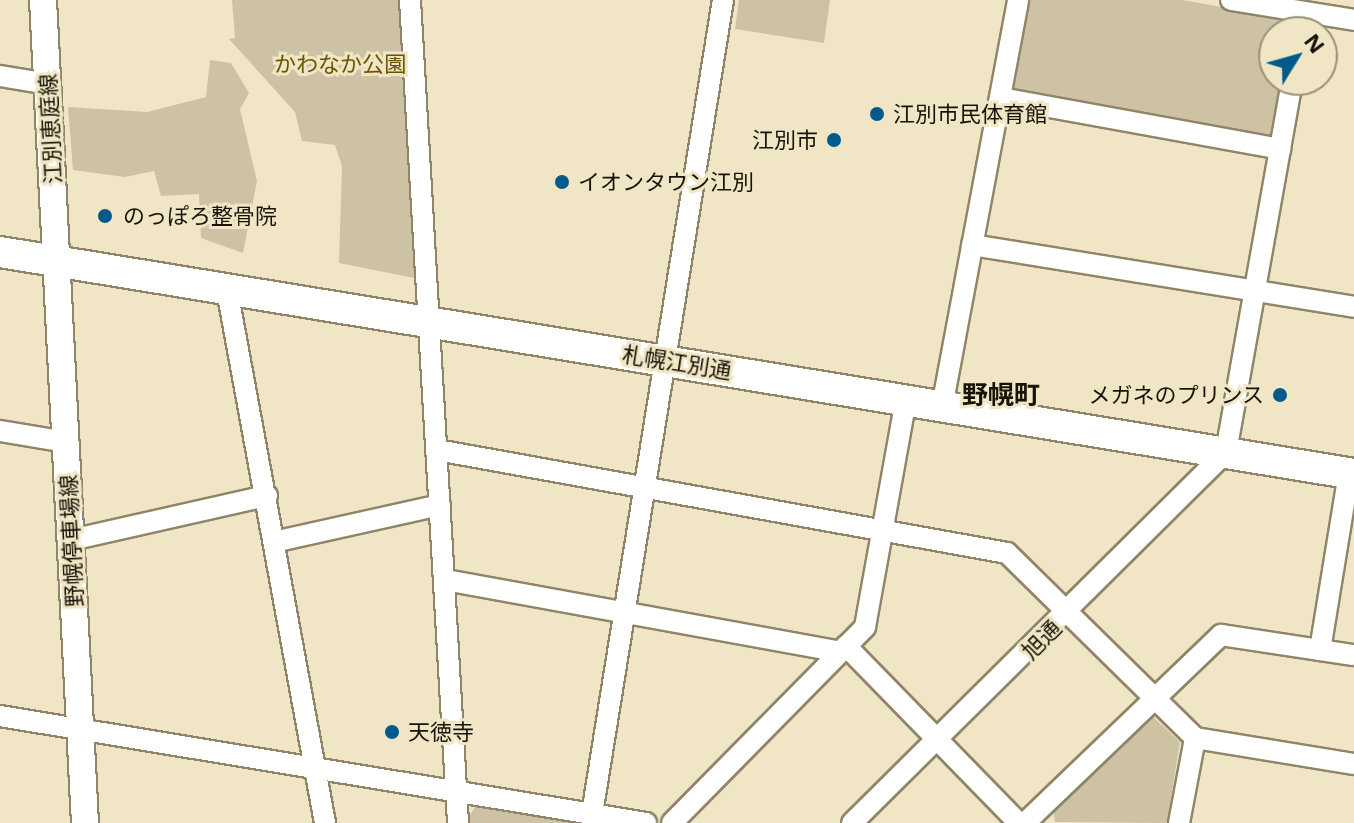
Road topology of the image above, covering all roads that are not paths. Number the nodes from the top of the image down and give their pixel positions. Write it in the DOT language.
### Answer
graph roads {
  1 [pos="43,0"];
  2 [pos="410,0"];
  3 [pos="723,0"];
  4 [pos="1018,0"];
  5 [pos="1231,0"];
  6 [pos="1326,8"];
  7 [pos="1283,16"];
  8 [pos="1354,20"];
  9 [pos="0,76"];
  10 [pos="48,84"];
  11 [pos="1289,96"];
  12 [pos="1000,98"];
  13 [pos="1280,149"];
  14 [pos="972,245"];
  15 [pos="0,252"];
  16 [pos="56,258"];
  17 [pos="227,290"];
  18 [pos="1256,290"];
  19 [pos="1354,307"];
  20 [pos="430,323"];
  21 [pos="663,360"];
  22 [pos="906,400"];
  23 [pos="942,407"];
  24 [pos="0,431"];
  25 [pos="66,442"];
  26 [pos="437,450"];
  27 [pos="1226,452"];
  28 [pos="1351,474"];
  29 [pos="643,491"];
  30 [pos="267,496"];
  31 [pos="440,505"];
  32 [pos="882,533"];
  33 [pos="71,540"];
  34 [pos="278,541"];
  35 [pos="445,580"];
  36 [pos="624,610"];
  37 [pos="1068,612"];
  38 [pos="843,649"];
  39 [pos="1320,650"];
  40 [pos="1354,655"];
  41 [pos="1155,698"];
  42 [pos="0,716"];
  43 [pos="80,730"];
  44 [pos="1195,738"];
  45 [pos="937,742"];
  46 [pos="1354,764"];
  47 [pos="316,768"];
  48 [pos="457,792"];
  49 [pos="592,814"];
  50 [pos="85,823"];
  51 [pos="325,823"];
  52 [pos="458,823"];
  53 [pos="646,823"];
  54 [pos="672,823"];
  55 [pos="852,823"];
  56 [pos="1022,823"];
  57 [pos="1179,823"];
  1 -- 10 [label="main road, 江別恵庭線"];
  2 -- 20 [label="street"];
  3 -- 21 [label="street"];
  4 -- 12 [label="street"];
  5 -- 7 [label="street"];
  6 -- 8 [label="street"];
  9 -- 10 [label="street"];
  10 -- 16 [label="main road, 江別恵庭線"];
  11 -- 13 [label="street"];
  12 -- 13 [label="street"];
  12 -- 14 [label="street"];
  13 -- 18 [label="street"];
  14 -- 18 [label="street"];
  14 -- 23 [label="street"];
  15 -- 16 [label="highway, 札幌江別通"];
  16 -- 17 [label="highway, 札幌江別通"];
  16 -- 25 [label="main road, 野幌停車場線"];
  17 -- 20 [label="highway, 札幌江別通"];
  17 -- 30 [label="street"];
  18 -- 19 [label="street"];
  18 -- 27 [label="street"];
  20 -- 21 [label="highway, 札幌江別通"];
  20 -- 26 [label="street"];
  21 -- 22 [label="highway, 札幌江別通"];
  21 -- 29 [label="street"];
  22 -- 23 [label="highway, 札幌江別通"];
  22 -- 32 [label="street"];
  23 -- 27 [label="highway, 札幌江別通"];
  24 -- 25 [label="street"];
  25 -- 33 [label="main road, 野幌停車場線"];
  26 -- 29 [label="street"];
  26 -- 31 [label="street"];
  27 -- 28 [label="highway, 札幌江別通"];
  27 -- 37 [label="street, 旭通"];
  28 -- 39 [label="street"];
  29 -- 32 [label="street"];
  29 -- 36 [label="street"];
  30 -- 33 [label="street"];
  30 -- 34 [label="street"];
  31 -- 34 [label="street"];
  31 -- 35 [label="street"];
  32 -- 37 [label="street"];
  32 -- 38 [label="street"];
  33 -- 43 [label="main road, 野幌停車場線"];
  34 -- 47 [label="street"];
  35 -- 36 [label="street"];
  35 -- 48 [label="street"];
  36 -- 38 [label="street"];
  36 -- 49 [label="street"];
  37 -- 41 [label="street"];
  37 -- 45 [label="street, 旭通"];
  38 -- 45 [label="street"];
  38 -- 54 [label="street"];
  39 -- 40 [label="street"];
  39 -- 41 [label="street"];
  41 -- 44 [label="street"];
  41 -- 56 [label="street"];
  42 -- 43 [label="street"];
  43 -- 47 [label="street"];
  43 -- 50 [label="main road, 野幌停車場線"];
  44 -- 46 [label="street"];
  44 -- 57 [label="street"];
  45 -- 55 [label="street, 旭通"];
  45 -- 56 [label="street"];
  47 -- 48 [label="street"];
  47 -- 51 [label="street"];
  48 -- 49 [label="street"];
  48 -- 52 [label="street"];
  49 -- 53 [label="street"];
}
